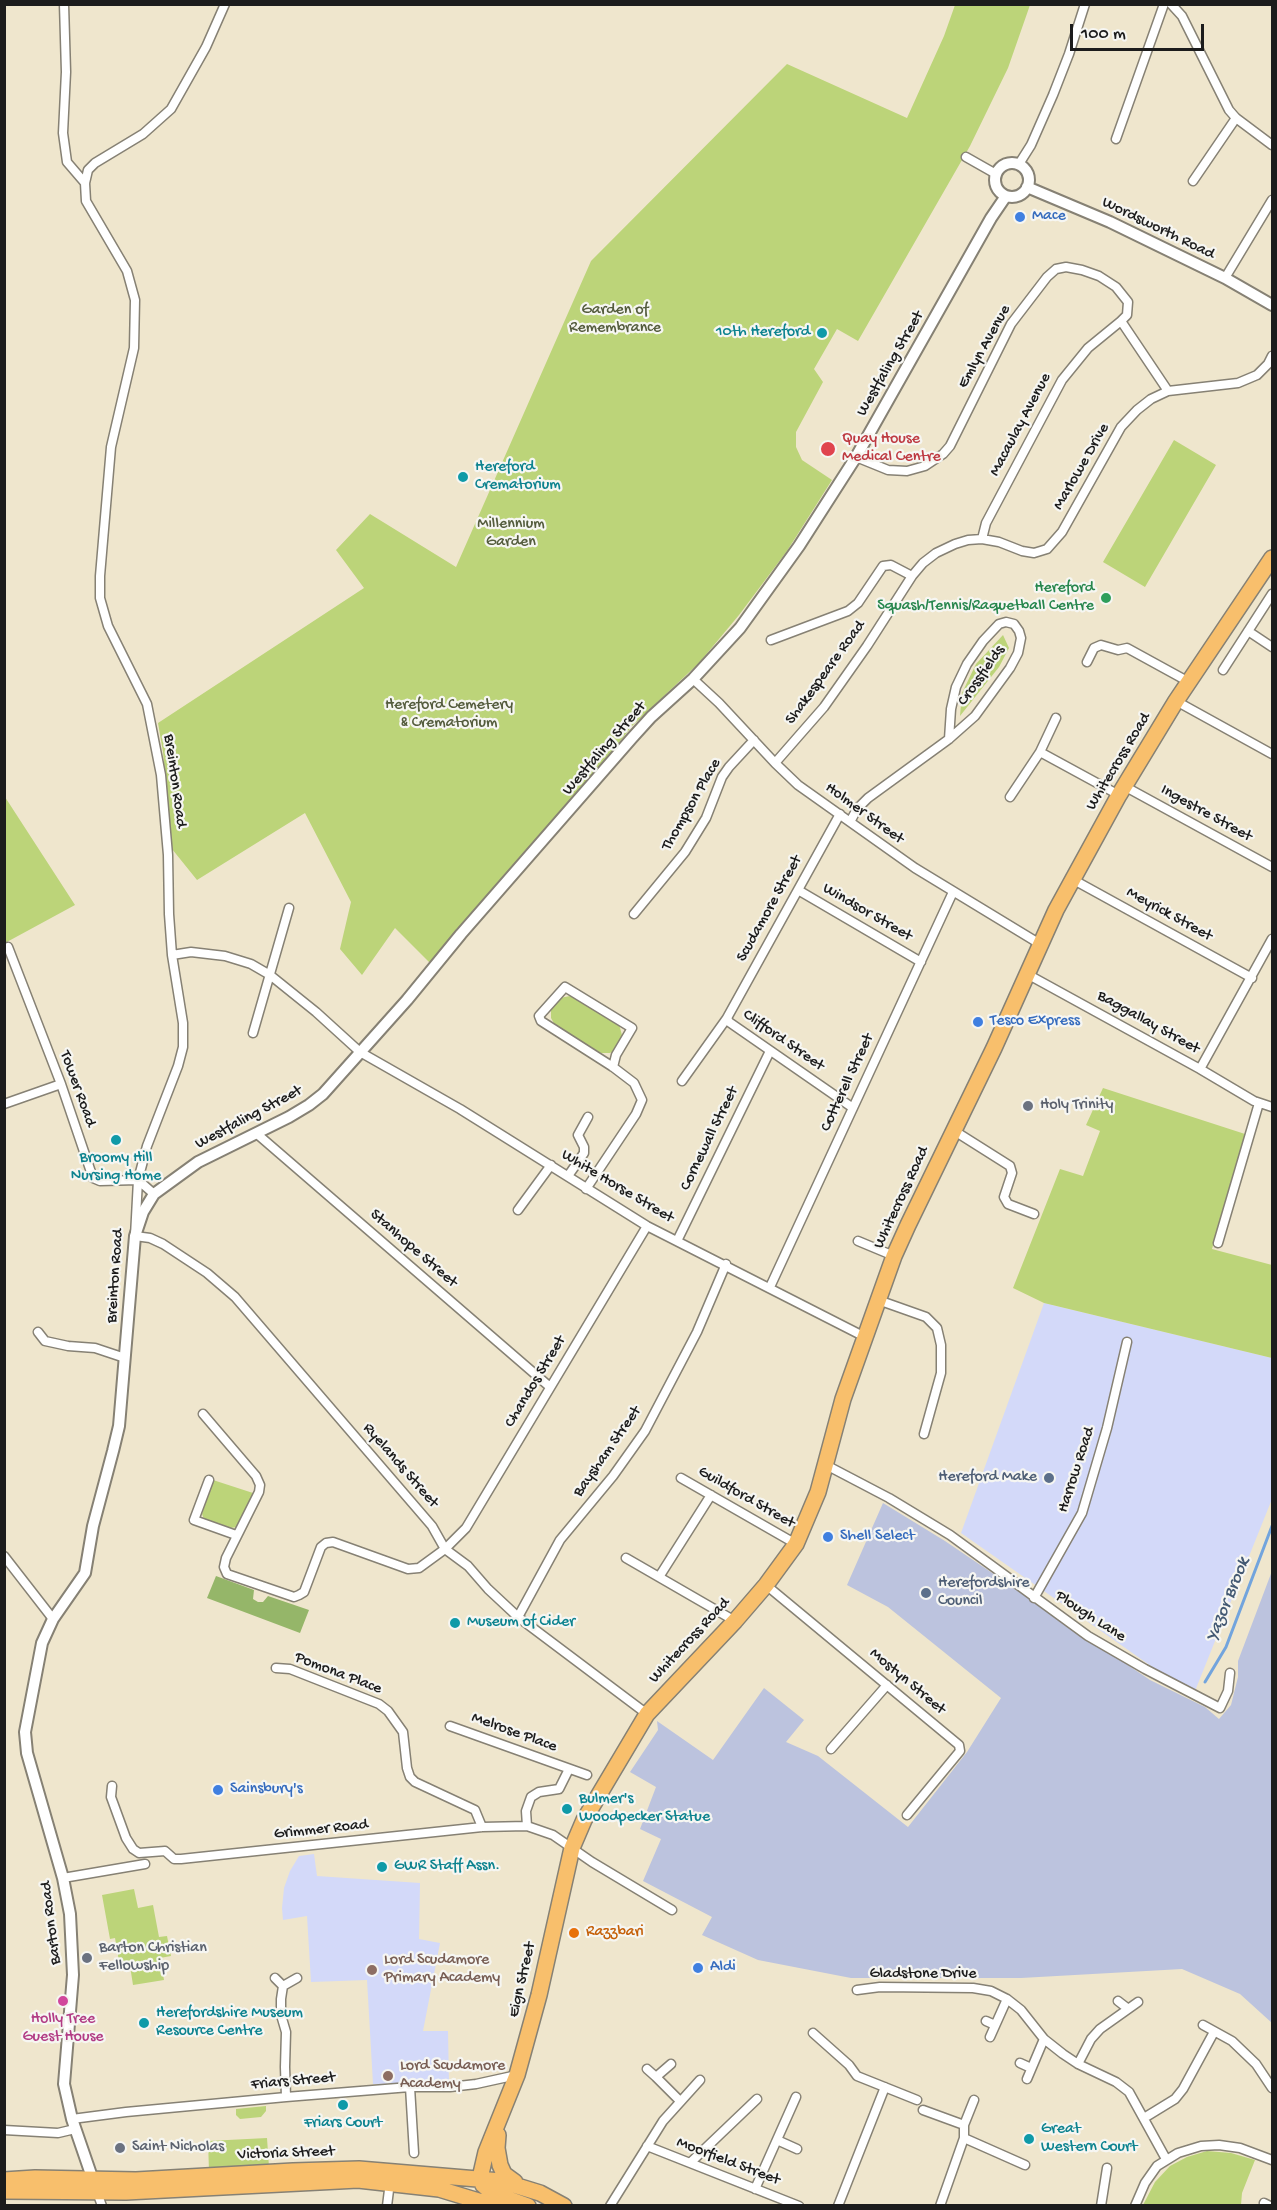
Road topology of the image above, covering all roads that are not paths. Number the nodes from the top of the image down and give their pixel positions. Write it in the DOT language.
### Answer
graph roads {
  1 [pos="64,4"];
  2 [pos="225,4"];
  3 [pos="1085,4"];
  4 [pos="1164,4"];
  5 [pos="1171,4"];
  6 [pos="1236,118"];
  7 [pos="1116,139"];
  8 [pos="1272,145"];
  9 [pos="966,157"];
  10 [pos="1019,164"];
  11 [pos="996,174"];
  12 [pos="1193,181"];
  13 [pos="85,183"];
  14 [pos="1027,187"];
  15 [pos="1006,196"];
  16 [pos="1272,200"];
  17 [pos="1225,278"];
  18 [pos="1272,305"];
  19 [pos="1121,321"];
  20 [pos="1272,356"];
  21 [pos="1168,391"];
  22 [pos="856,457"];
  23 [pos="982,539"];
  24 [pos="1272,558"];
  25 [pos="912,576"];
  26 [pos="1272,594"];
  27 [pos="1248,631"];
  28 [pos="771,640"];
  29 [pos="1272,647"];
  30 [pos="1087,662"];
  31 [pos="1223,670"];
  32 [pos="693,679"];
  33 [pos="1189,682"];
  34 [pos="1176,701"];
  35 [pos="1056,718"];
  36 [pos="754,740"];
  37 [pos="949,740"];
  38 [pos="1040,752"];
  39 [pos="1272,754"];
  40 [pos="775,763"];
  41 [pos="1122,791"];
  42 [pos="1010,797"];
  43 [pos="840,814"];
  44 [pos="850,822"];
  45 [pos="1272,867"];
  46 [pos="1072,879"];
  47 [pos="798,890"];
  48 [pos="953,892"];
  49 [pos="289,908"];
  50 [pos="634,914"];
  51 [pos="1272,939"];
  52 [pos="1040,945"];
  53 [pos="8,947"];
  54 [pos="172,955"];
  55 [pos="921,962"];
  56 [pos="1027,974"];
  57 [pos="270,975"];
  58 [pos="1252,978"];
  59 [pos="727,1018"];
  60 [pos="254,1033"];
  61 [pos="770,1051"];
  62 [pos="360,1053"];
  63 [pos="614,1066"];
  64 [pos="1200,1069"];
  65 [pos="682,1081"];
  66 [pos="61,1084"];
  67 [pos="1256,1102"];
  68 [pos="4,1104"];
  69 [pos="1272,1107"];
  70 [pos="853,1108"];
  71 [pos="588,1117"];
  72 [pos="953,1130"];
  73 [pos="255,1133"];
  74 [pos="551,1165"];
  75 [pos="568,1176"];
  76 [pos="138,1180"];
  77 [pos="586,1189"];
  78 [pos="154,1194"];
  79 [pos="518,1210"];
  80 [pos="1034,1214"];
  81 [pos="647,1226"];
  82 [pos="135,1236"];
  83 [pos="677,1240"];
  84 [pos="858,1241"];
  85 [pos="1218,1243"];
  86 [pos="894,1256"];
  87 [pos="726,1264"];
  88 [pos="770,1287"];
  89 [pos="878,1300"];
  90 [pos="38,1332"];
  91 [pos="865,1337"];
  92 [pos="1127,1342"];
  93 [pos="124,1358"];
  94 [pos="550,1388"];
  95 [pos="203,1414"];
  96 [pos="924,1434"];
  97 [pos="826,1465"];
  98 [pos="681,1478"];
  99 [pos="209,1480"];
  100 [pos="711,1495"];
  101 [pos="236,1535"];
  102 [pos="796,1544"];
  103 [pos="445,1549"];
  104 [pos="4,1556"];
  105 [pos="626,1558"];
  106 [pos="659,1577"];
  107 [pos="766,1585"];
  108 [pos="1034,1598"];
  109 [pos="518,1617"];
  110 [pos="52,1619"];
  111 [pos="735,1621"];
  112 [pos="276,1668"];
  113 [pos="1230,1673"];
  114 [pos="887,1685"];
  115 [pos="647,1714"];
  116 [pos="450,1726"];
  117 [pos="831,1749"];
  118 [pos="569,1769"];
  119 [pos="588,1775"];
  120 [pos="112,1786"];
  121 [pos="908,1815"];
  122 [pos="527,1826"];
  123 [pos="482,1827"];
  124 [pos="573,1848"];
  125 [pos="145,1864"];
  126 [pos="63,1878"];
  127 [pos="672,1910"];
  128 [pos="275,1978"];
  129 [pos="297,1978"];
  130 [pos="283,1986"];
  131 [pos="857,1990"];
  132 [pos="1007,1999"];
  133 [pos="1118,2001"];
  134 [pos="1138,2002"];
  135 [pos="1127,2008"];
  136 [pos="1203,2025"];
  137 [pos="1214,2032"];
  138 [pos="813,2033"];
  139 [pos="990,2037"];
  140 [pos="1044,2039"];
  141 [pos="1020,2063"];
  142 [pos="671,2064"];
  143 [pos="1078,2064"];
  144 [pos="1031,2068"];
  145 [pos="647,2069"];
  146 [pos="517,2075"];
  147 [pos="656,2077"];
  148 [pos="1026,2079"];
  149 [pos="700,2080"];
  150 [pos="885,2087"];
  151 [pos="410,2088"];
  152 [pos="1272,2088"];
  153 [pos="286,2097"];
  154 [pos="796,2097"];
  155 [pos="757,2099"];
  156 [pos="917,2100"];
  157 [pos="974,2100"];
  158 [pos="680,2101"];
  159 [pos="923,2110"];
  160 [pos="501,2117"];
  161 [pos="1144,2118"];
  162 [pos="74,2124"];
  163 [pos="964,2125"];
  164 [pos="4,2130"];
  165 [pos="964,2139"];
  166 [pos="777,2140"];
  167 [pos="647,2146"];
  168 [pos="797,2149"];
  169 [pos="414,2152"];
  170 [pos="1166,2159"];
  171 [pos="1272,2160"];
  172 [pos="690,2163"];
  173 [pos="1025,2165"];
  174 [pos="1107,2168"];
  175 [pos="480,2178"];
  176 [pos="4,2180"];
  177 [pos="390,2182"];
  178 [pos="521,2186"];
  179 [pos="755,2189"];
  180 [pos="4,2191"];
  181 [pos="97,2192"];
  182 [pos="611,2203"];
  183 [pos="387,2205"];
  184 [pos="495,2205"];
  185 [pos="528,2205"];
  186 [pos="564,2205"];
  187 [pos="799,2205"];
  188 [pos="838,2205"];
  189 [pos="940,2205"];
  190 [pos="1101,2205"];
  191 [pos="1135,2205"];
  1 -- 13 [label="street"];
  2 -- 13 [label="street"];
  3 -- 10 [label="street"];
  4 -- 7 [label="street"];
  5 -- 6 [label="street"];
  6 -- 8 [label="street"];
  6 -- 12 [label="street"];
  9 -- 11 [label="street"];
  10 -- 11 [label="street"];
  10 -- 14 [label="street"];
  11 -- 15 [label="street"];
  13 -- 54 [label="street, Breinton Road"];
  14 -- 15 [label="street"];
  14 -- 17 [label="street, Wordsworth Road"];
  15 -- 22 [label="street, Westfaling Street"];
  16 -- 17 [label="street"];
  17 -- 18 [label="street, Wordsworth Road"];
  19 -- 21 [label="street"];
  19 -- 22 [label="street, Emlyn Avenue"];
  19 -- 23 [label="street, Macaulay Avenue"];
  20 -- 21 [label="street, Marlowe Drive"];
  21 -- 23 [label="street, Marlowe Drive"];
  22 -- 32 [label="street, Westfaling Street"];
  23 -- 25 [label="street, Shakespeare Road"];
  24 -- 33 [label="highway, Whitecross Road"];
  25 -- 28 [label="street"];
  25 -- 40 [label="street, Shakespeare Road"];
  26 -- 27 [label="street"];
  27 -- 29 [label="street"];
  27 -- 31 [label="street"];
  30 -- 33 [label="street"];
  32 -- 36 [label="street, Holmer Street"];
  32 -- 62 [label="street, Westfaling Street"];
  33 -- 34 [label="highway, Whitecross Road"];
  34 -- 39 [label="street"];
  34 -- 41 [label="highway, Whitecross Road"];
  35 -- 38 [label="street"];
  36 -- 40 [label="street, Holmer Street"];
  36 -- 50 [label="street, Thompson Place"];
  37 -- 37 [label="street, Crossfields"];
  37 -- 44 [label="street, Crossfields"];
  38 -- 41 [label="street, Ingestre Street"];
  38 -- 42 [label="street"];
  40 -- 43 [label="street, Holmer Street"];
  41 -- 45 [label="street, Ingestre Street"];
  41 -- 46 [label="highway, Whitecross Road"];
  43 -- 44 [label="street, Holmer Street"];
  43 -- 47 [label="street, Scudamore Street"];
  44 -- 48 [label="street, Holmer Street"];
  46 -- 52 [label="highway, Whitecross Road"];
  46 -- 58 [label="street, Meyrick Street"];
  47 -- 55 [label="street, Windsor Street"];
  47 -- 59 [label="street, Scudamore Street"];
  48 -- 52 [label="street, Holmer Street"];
  48 -- 55 [label="street, Cotterell Street"];
  49 -- 57 [label="street"];
  51 -- 58 [label="street"];
  52 -- 56 [label="highway, Whitecross Road"];
  53 -- 66 [label="street, Tower Road"];
  54 -- 57 [label="street, White Horse Street"];
  54 -- 76 [label="street, Breinton Road"];
  55 -- 70 [label="street, Cotterell Street"];
  56 -- 64 [label="street, Baggallay Street"];
  56 -- 72 [label="highway, Whitecross Road"];
  57 -- 60 [label="street"];
  57 -- 62 [label="street, White Horse Street"];
  58 -- 64 [label="street"];
  59 -- 61 [label="street, Clifford Street"];
  59 -- 65 [label="street, Scudamore Street"];
  61 -- 70 [label="street, Clifford Street"];
  61 -- 83 [label="street, Cornewall Street"];
  62 -- 73 [label="street, Westfaling Street"];
  62 -- 74 [label="street, White Horse Street"];
  63 -- 63 [label="street"];
  63 -- 77 [label="street"];
  64 -- 67 [label="street, Baggallay Street"];
  66 -- 68 [label="street"];
  66 -- 76 [label="street, Tower Road"];
  67 -- 69 [label="street, Baggallay Street"];
  67 -- 85 [label="street"];
  70 -- 88 [label="street, Cotterell Street"];
  71 -- 75 [label="street"];
  72 -- 80 [label="street"];
  72 -- 86 [label="highway, Whitecross Road"];
  73 -- 78 [label="street, Westfaling Street"];
  73 -- 94 [label="street, Stanhope Street"];
  74 -- 75 [label="street, White Horse Street"];
  74 -- 79 [label="street"];
  75 -- 77 [label="street, White Horse Street"];
  76 -- 78 [label="street"];
  76 -- 82 [label="street, Breinton Road"];
  77 -- 81 [label="street, White Horse Street"];
  78 -- 82 [label="street, Westfaling Street"];
  81 -- 83 [label="street, White Horse Street"];
  81 -- 94 [label="street, Chandos Street"];
  82 -- 93 [label="street, Breinton Road"];
  82 -- 103 [label="street, Ryelands Street"];
  83 -- 87 [label="street, White Horse Street"];
  84 -- 86 [label="street"];
  86 -- 89 [label="highway, Whitecross Road"];
  87 -- 88 [label="street, White Horse Street"];
  87 -- 109 [label="street, Baysham Street"];
  88 -- 91 [label="street, White Horse Street"];
  89 -- 91 [label="highway, Whitecross Road"];
  89 -- 96 [label="street"];
  90 -- 93 [label="street"];
  91 -- 97 [label="highway, Whitecross Road"];
  92 -- 108 [label="street, Harrow Road"];
  93 -- 110 [label="street, Breinton Road"];
  94 -- 103 [label="street, Chandos Street"];
  95 -- 101 [label="street"];
  97 -- 102 [label="highway, Whitecross Road"];
  97 -- 108 [label="street, Plough Lane"];
  98 -- 100 [label="street, Guildford Street"];
  99 -- 101 [label="street"];
  100 -- 102 [label="street, Guildford Street"];
  100 -- 106 [label="street"];
  101 -- 103 [label="street, Chandos Street"];
  102 -- 107 [label="highway, Whitecross Road"];
  103 -- 109 [label="street, Ryelands Street"];
  104 -- 110 [label="street"];
  105 -- 106 [label="street"];
  106 -- 111 [label="street"];
  107 -- 111 [label="highway, Whitecross Road"];
  107 -- 114 [label="street, Mostyn Street"];
  108 -- 113 [label="street, Plough Lane"];
  109 -- 115 [label="street, Ryelands Street"];
  110 -- 126 [label="street, Barton Road"];
  111 -- 115 [label="highway, Whitecross Road"];
  112 -- 123 [label="street, Pomona Place"];
  114 -- 117 [label="street"];
  114 -- 121 [label="street, Mostyn Street"];
  115 -- 124 [label="highway, Whitecross Road"];
  116 -- 118 [label="street, Melrose Place"];
  118 -- 119 [label="street, Melrose Place"];
  118 -- 122 [label="street, Melrose Place"];
  120 -- 123 [label="street, Grimmer Road"];
  122 -- 123 [label="street, Grimmer Road"];
  122 -- 124 [label="street, Grimmer Road"];
  124 -- 127 [label="street, Grimmer Road"];
  124 -- 146 [label="highway, Eign Street"];
  125 -- 126 [label="street"];
  126 -- 162 [label="street, Barton Road"];
  128 -- 130 [label="street"];
  129 -- 130 [label="street"];
  130 -- 153 [label="street"];
  131 -- 132 [label="street, Gladstone Drive"];
  132 -- 139 [label="street"];
  132 -- 140 [label="street, Gladstone Drive"];
  133 -- 135 [label="street"];
  134 -- 135 [label="street"];
  135 -- 143 [label="street"];
  136 -- 137 [label="street"];
  137 -- 152 [label="street"];
  137 -- 161 [label="street"];
  138 -- 150 [label="street"];
  140 -- 143 [label="street, Gladstone Drive"];
  140 -- 144 [label="street"];
  141 -- 144 [label="street"];
  142 -- 147 [label="street"];
  143 -- 161 [label="street, Gladstone Drive"];
  144 -- 148 [label="street"];
  145 -- 147 [label="street"];
  146 -- 151 [label="street, Friars Street"];
  146 -- 160 [label="highway, Eign Street"];
  147 -- 158 [label="street"];
  149 -- 158 [label="street"];
  150 -- 156 [label="street"];
  150 -- 188 [label="street"];
  151 -- 153 [label="street, Friars Street"];
  151 -- 169 [label="street"];
  153 -- 162 [label="street, Friars Street"];
  154 -- 166 [label="street"];
  155 -- 172 [label="street"];
  157 -- 163 [label="street"];
  158 -- 167 [label="street"];
  159 -- 163 [label="street"];
  160 -- 175 [label="highway, Eign Street"];
  160 -- 178 [label="highway, Eign Street"];
  161 -- 170 [label="street, Gladstone Drive"];
  162 -- 164 [label="street, Friars Street"];
  162 -- 181 [label="street, Barton Road"];
  163 -- 165 [label="street"];
  165 -- 173 [label="street"];
  165 -- 189 [label="street"];
  166 -- 168 [label="street"];
  166 -- 179 [label="street"];
  167 -- 172 [label="street, Moorfield Street"];
  167 -- 182 [label="street"];
  170 -- 171 [label="street"];
  170 -- 191 [label="street"];
  172 -- 179 [label="street, Moorfield Street"];
  174 -- 190 [label="street"];
  175 -- 178 [label="highway, Victoria Street"];
  175 -- 181 [label="highway, Victoria Street"];
  175 -- 185 [label="highway"];
  176 -- 181 [label="highway, Victoria Street"];
  177 -- 181 [label="highway, Victoria Street"];
  177 -- 183 [label="street"];
  177 -- 184 [label="highway, Victoria Street"];
  178 -- 186 [label="highway, Victoria Street"];
  179 -- 187 [label="street, Moorfield Street"];
  180 -- 181 [label="highway, Victoria Street"];
}
